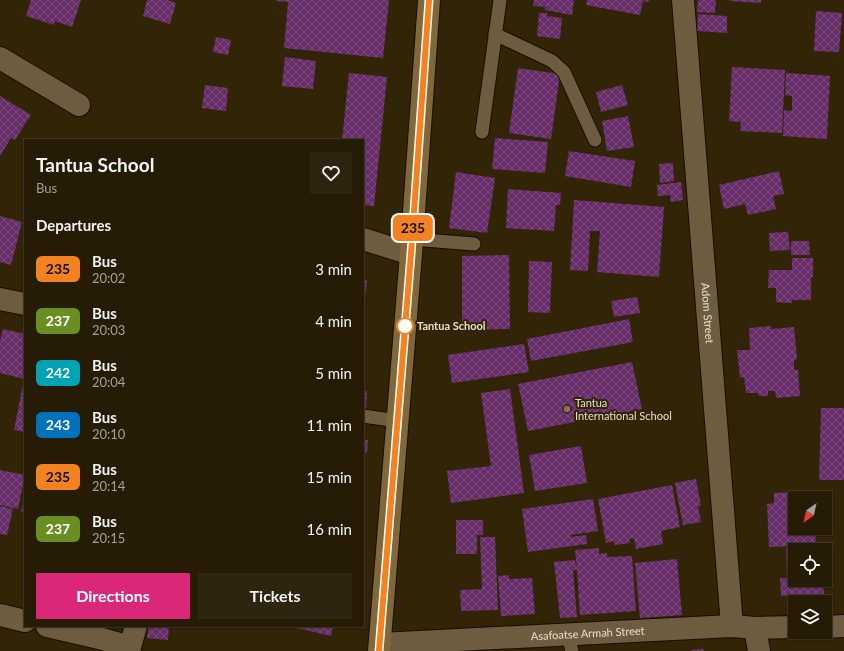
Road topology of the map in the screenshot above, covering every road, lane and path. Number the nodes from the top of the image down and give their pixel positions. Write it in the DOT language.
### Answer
graph roads {
  1 [pos="429,0"];
  2 [pos="500,0"];
  3 [pos="684,0"];
  4 [pos="495,34"];
  5 [pos="0,58"];
  6 [pos="79,105"];
  7 [pos="482,132"];
  8 [pos="595,140"];
  9 [pos="364,239"];
  10 [pos="474,244"];
  11 [pos="411,247"];
  12 [pos="0,299"];
  13 [pos="24,304"];
  14 [pos="364,416"];
  15 [pos="398,421"];
  16 [pos="0,615"];
  17 [pos="24,621"];
  18 [pos="732,626"];
  19 [pos="844,626"];
  20 [pos="51,627"];
  21 [pos="136,627"];
  22 [pos="788,627"];
  23 [pos="832,627"];
  24 [pos="755,628"];
  25 [pos="570,643"];
  26 [pos="379,648"];
  27 [pos="131,649"];
  28 [pos="759,651"];
  1 -- 11 [label="main road"];
  2 -- 4 [label="lane"];
  3 -- 18 [label="street, Adom Street"];
  4 -- 7 [label="lane"];
  4 -- 8 [label="lane"];
  5 -- 6 [label="street"];
  9 -- 11 [label="street"];
  10 -- 11 [label="lane"];
  11 -- 15 [label="main road"];
  12 -- 13 [label="street"];
  14 -- 15 [label="lane"];
  15 -- 26 [label="main road"];
  16 -- 17 [label="street"];
  18 -- 24 [label="street, Asafoatse Armah Street"];
  18 -- 25 [label="street, Asafoatse Armah Street"];
  19 -- 23 [label="street"];
  20 -- 27 [label="street"];
  21 -- 27 [label="street"];
  22 -- 24 [label="street, Asafoatse Armah Street"];
  24 -- 28 [label="street"];
  25 -- 26 [label="street, Asafoatse Armah Street"];
}
